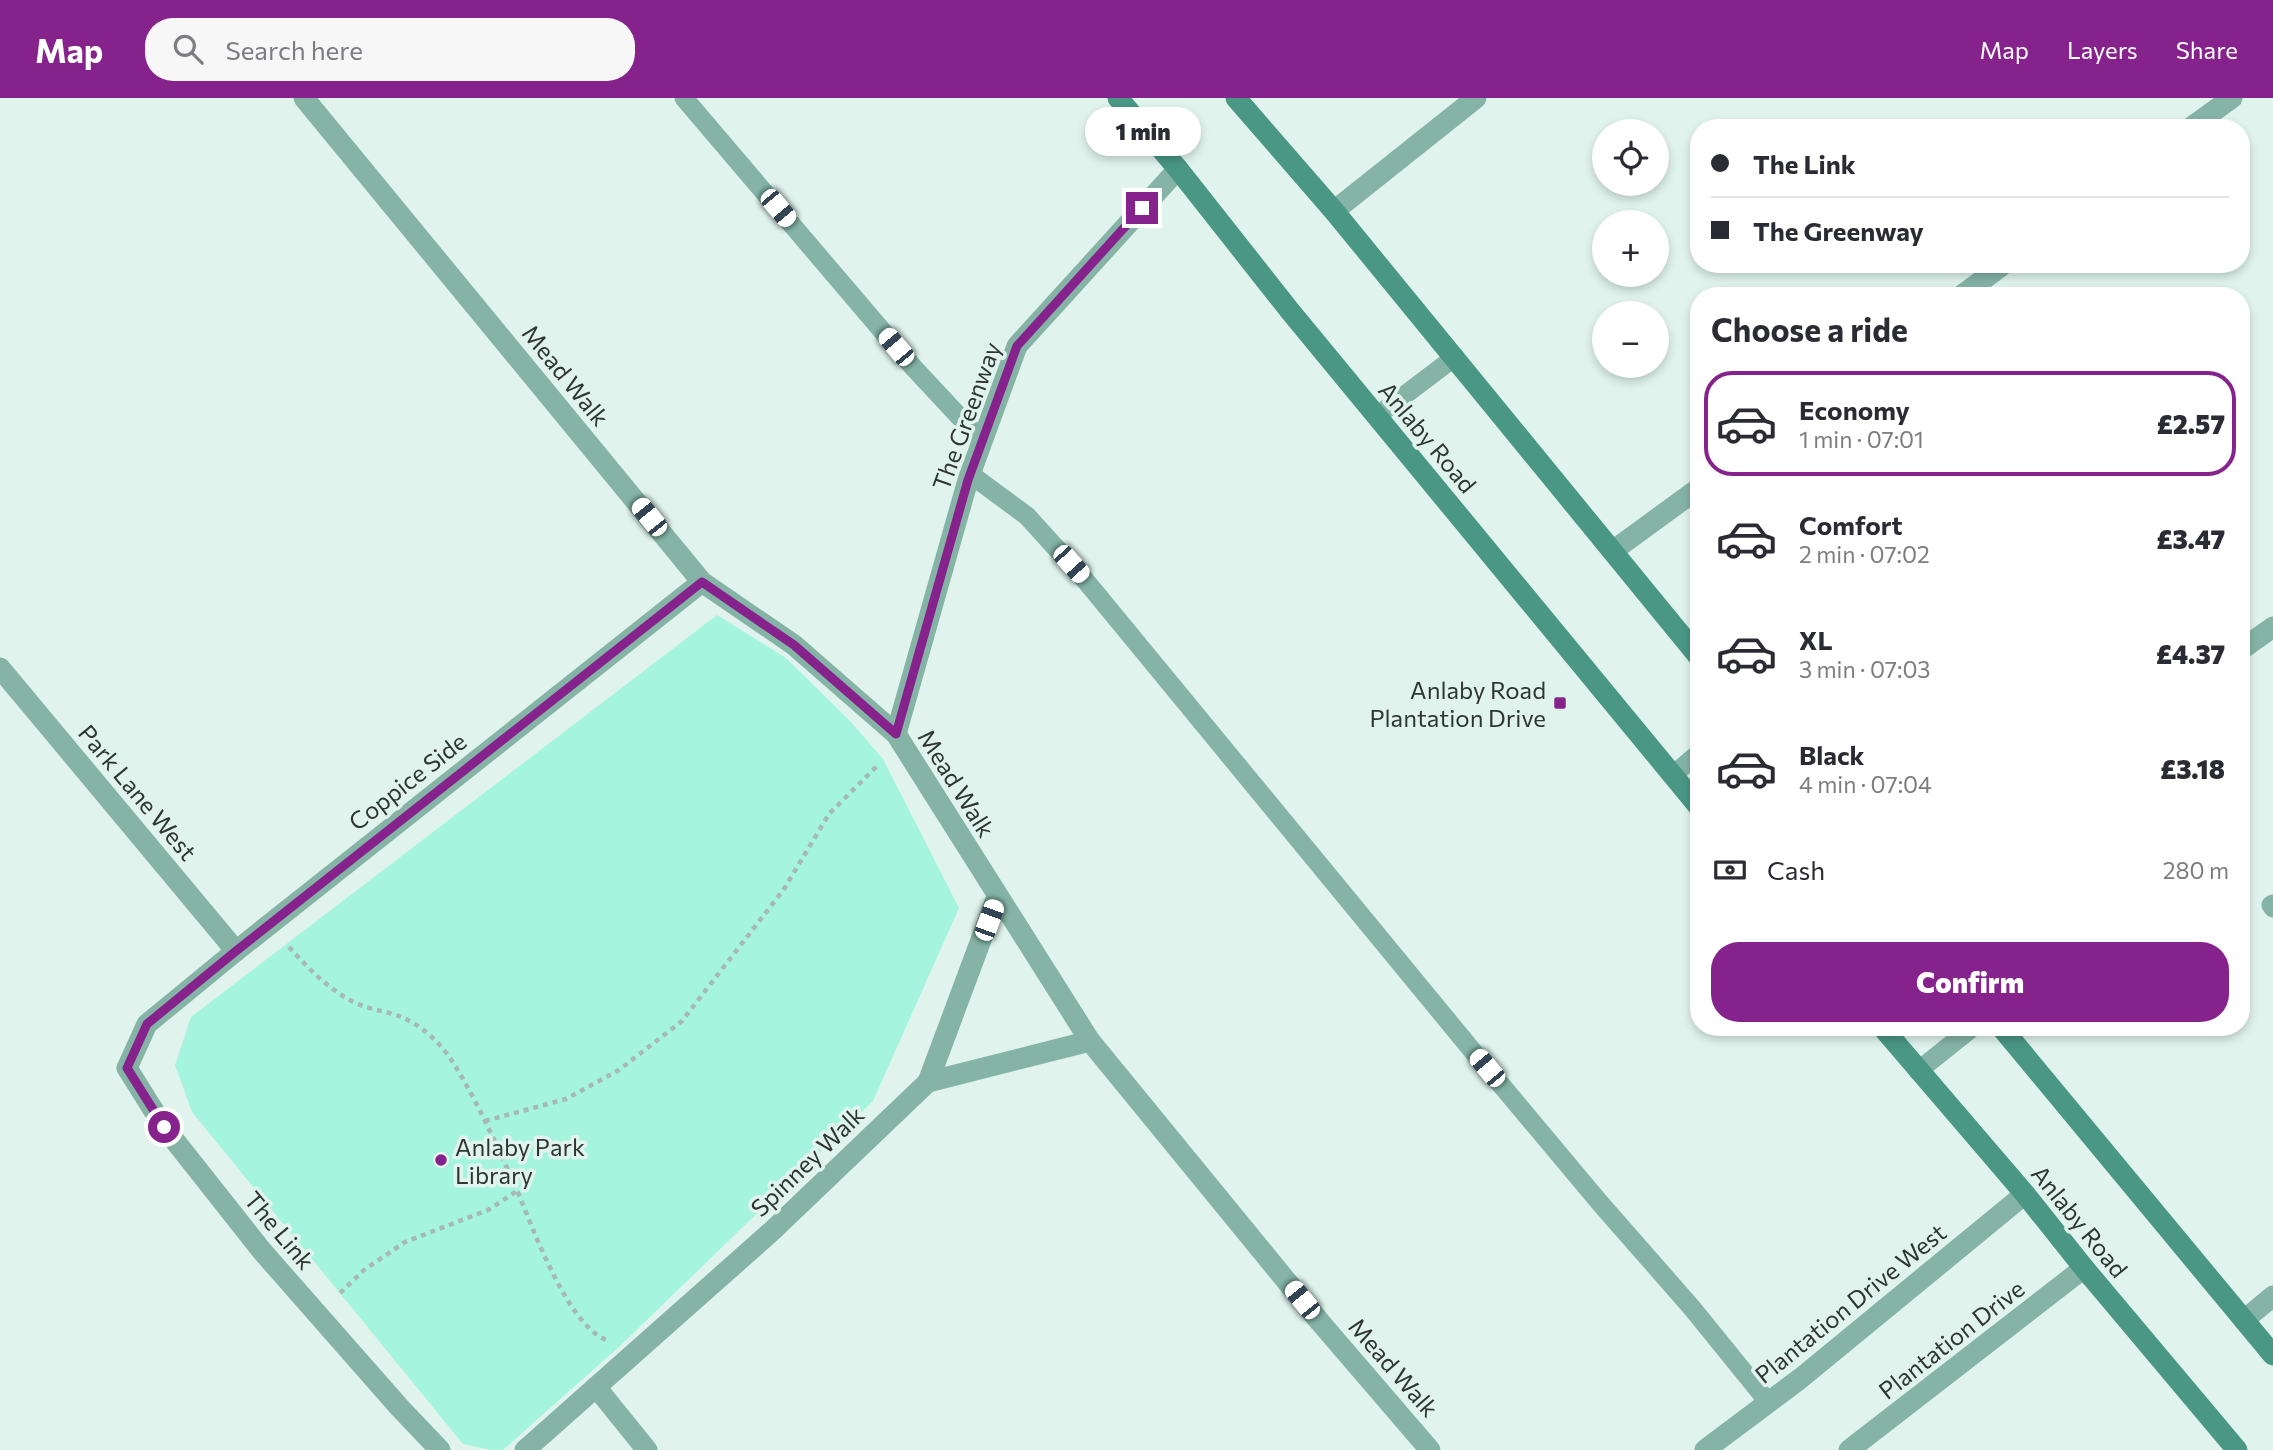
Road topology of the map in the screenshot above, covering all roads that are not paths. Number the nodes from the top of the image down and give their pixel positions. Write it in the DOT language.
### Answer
graph roads {
  1 [pos="304,98"];
  2 [pos="684,98"];
  3 [pos="1118,98"];
  4 [pos="1236,98"];
  5 [pos="1476,98"];
  6 [pos="2232,98"];
  7 [pos="2203,119"];
  8 [pos="1178,169"];
  9 [pos="1334,211"];
  10 [pos="1992,273"];
  11 [pos="1973,287"];
  12 [pos="1455,357"];
  13 [pos="1377,416"];
  14 [pos="982,442"];
  15 [pos="970,474"];
  16 [pos="1690,495"];
  17 [pos="1614,550"];
  18 [pos="702,582"];
  19 [pos="2273,627"];
  20 [pos="2250,643"];
  21 [pos="1690,646"];
  22 [pos="0,668"];
  23 [pos="896,734"];
  24 [pos="1690,761"];
  25 [pos="1673,775"];
  26 [pos="1690,796"];
  27 [pos="997,897"];
  28 [pos="236,951"];
  29 [pos="147,1024"];
  30 [pos="1889,1036"];
  31 [pos="1962,1036"];
  32 [pos="2008,1036"];
  33 [pos="1090,1041"];
  34 [pos="1918,1071"];
  35 [pos="928,1082"];
  36 [pos="2025,1194"];
  37 [pos="2084,1268"];
  38 [pos="2273,1296"];
  39 [pos="2244,1320"];
  40 [pos="2273,1354"];
  41 [pos="596,1387"];
  42 [pos="1769,1403"];
  43 [pos="440,1450"];
  44 [pos="525,1450"];
  45 [pos="647,1450"];
  46 [pos="1430,1450"];
  47 [pos="1705,1450"];
  48 [pos="1849,1450"];
  49 [pos="2237,1450"];
  1 -- 18 [label="street, Mead Walk"];
  2 -- 14 [label="lane"];
  3 -- 8 [label="main road, Anlaby Road"];
  4 -- 9 [label="main road"];
  5 -- 9 [label="street"];
  6 -- 7 [label="street"];
  8 -- 13 [label="main road, Anlaby Road"];
  8 -- 14 [label="street, The Greenway"];
  9 -- 12 [label="main road"];
  10 -- 11 [label="street"];
  12 -- 13 [label="lane"];
  12 -- 17 [label="main road"];
  13 -- 25 [label="main road, Anlaby Road"];
  14 -- 15 [label="street, The Greenway"];
  15 -- 23 [label="street, The Greenway"];
  15 -- 42 [label="lane"];
  16 -- 17 [label="street"];
  17 -- 21 [label="main road"];
  18 -- 23 [label="street, Mead Walk"];
  18 -- 28 [label="street, Coppice Side"];
  19 -- 20 [label="street"];
  22 -- 28 [label="street, Park Lane West"];
  23 -- 27 [label="street, Mead Walk"];
  24 -- 25 [label="lane"];
  25 -- 26 [label="main road, Anlaby Road"];
  27 -- 33 [label="street, Mead Walk"];
  27 -- 35 [label="street"];
  28 -- 29 [label="street, Coppice Side"];
  29 -- 43 [label="street, The Link"];
  30 -- 34 [label="main road, Anlaby Road"];
  31 -- 34 [label="lane"];
  32 -- 39 [label="main road"];
  33 -- 35 [label="street, Spinney Walk"];
  33 -- 46 [label="street, Mead Walk"];
  34 -- 36 [label="main road, Anlaby Road"];
  35 -- 41 [label="street, Spinney Walk"];
  36 -- 37 [label="main road, Anlaby Road"];
  36 -- 42 [label="street, Plantation Drive West"];
  37 -- 48 [label="street, Plantation Drive"];
  37 -- 49 [label="main road, Anlaby Road"];
  38 -- 39 [label="street"];
  39 -- 40 [label="main road"];
  41 -- 44 [label="street"];
  41 -- 45 [label="street"];
  42 -- 47 [label="street, Plantation Drive West"];
}
